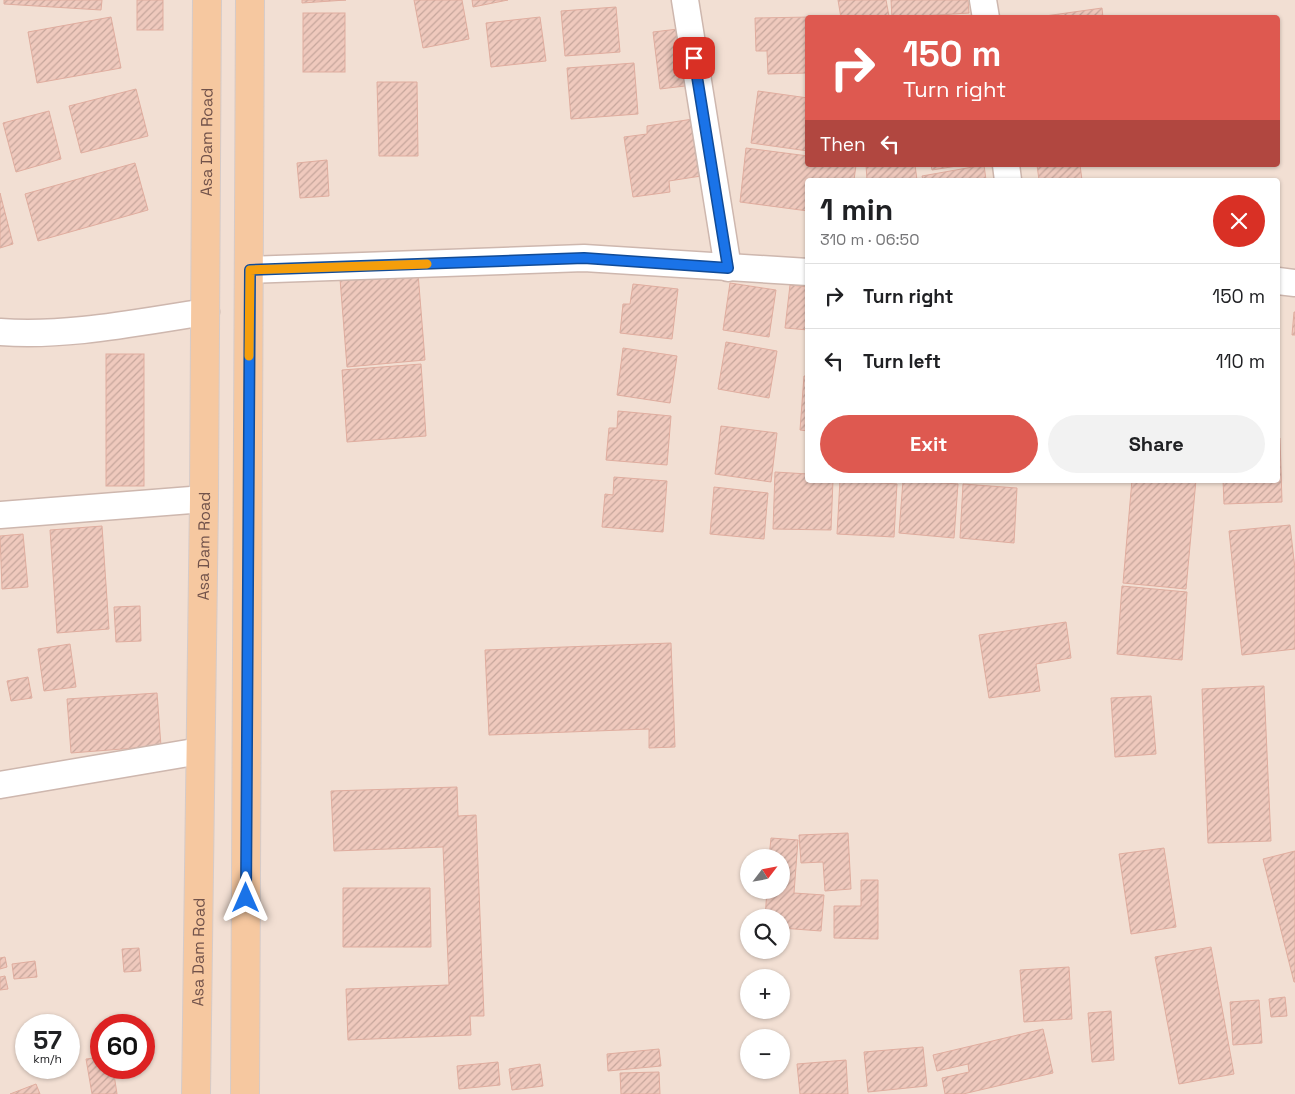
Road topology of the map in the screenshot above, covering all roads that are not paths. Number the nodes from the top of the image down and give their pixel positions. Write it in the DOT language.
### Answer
graph roads {
  1 [pos="206,0"];
  2 [pos="250,0"];
  3 [pos="684,0"];
  4 [pos="983,0"];
  5 [pos="986,15"];
  6 [pos="728,268"];
  7 [pos="250,270"];
  8 [pos="805,272"];
  9 [pos="1280,281"];
  10 [pos="1295,283"];
  11 [pos="206,312"];
  12 [pos="0,332"];
  13 [pos="204,500"];
  14 [pos="0,515"];
  15 [pos="200,751"];
  16 [pos="0,785"];
  17 [pos="196,1094"];
  18 [pos="245,1094"];
  1 -- 11 [label="main road, Asa Dam Road"];
  2 -- 7 [label="main road"];
  3 -- 6 [label="street"];
  4 -- 5 [label="street"];
  6 -- 7 [label="street"];
  6 -- 8 [label="street"];
  7 -- 18 [label="main road"];
  9 -- 10 [label="street"];
  11 -- 12 [label="street"];
  11 -- 13 [label="main road, Asa Dam Road"];
  13 -- 14 [label="street"];
  13 -- 15 [label="main road, Asa Dam Road"];
  15 -- 16 [label="street"];
  15 -- 17 [label="main road, Asa Dam Road"];
}
